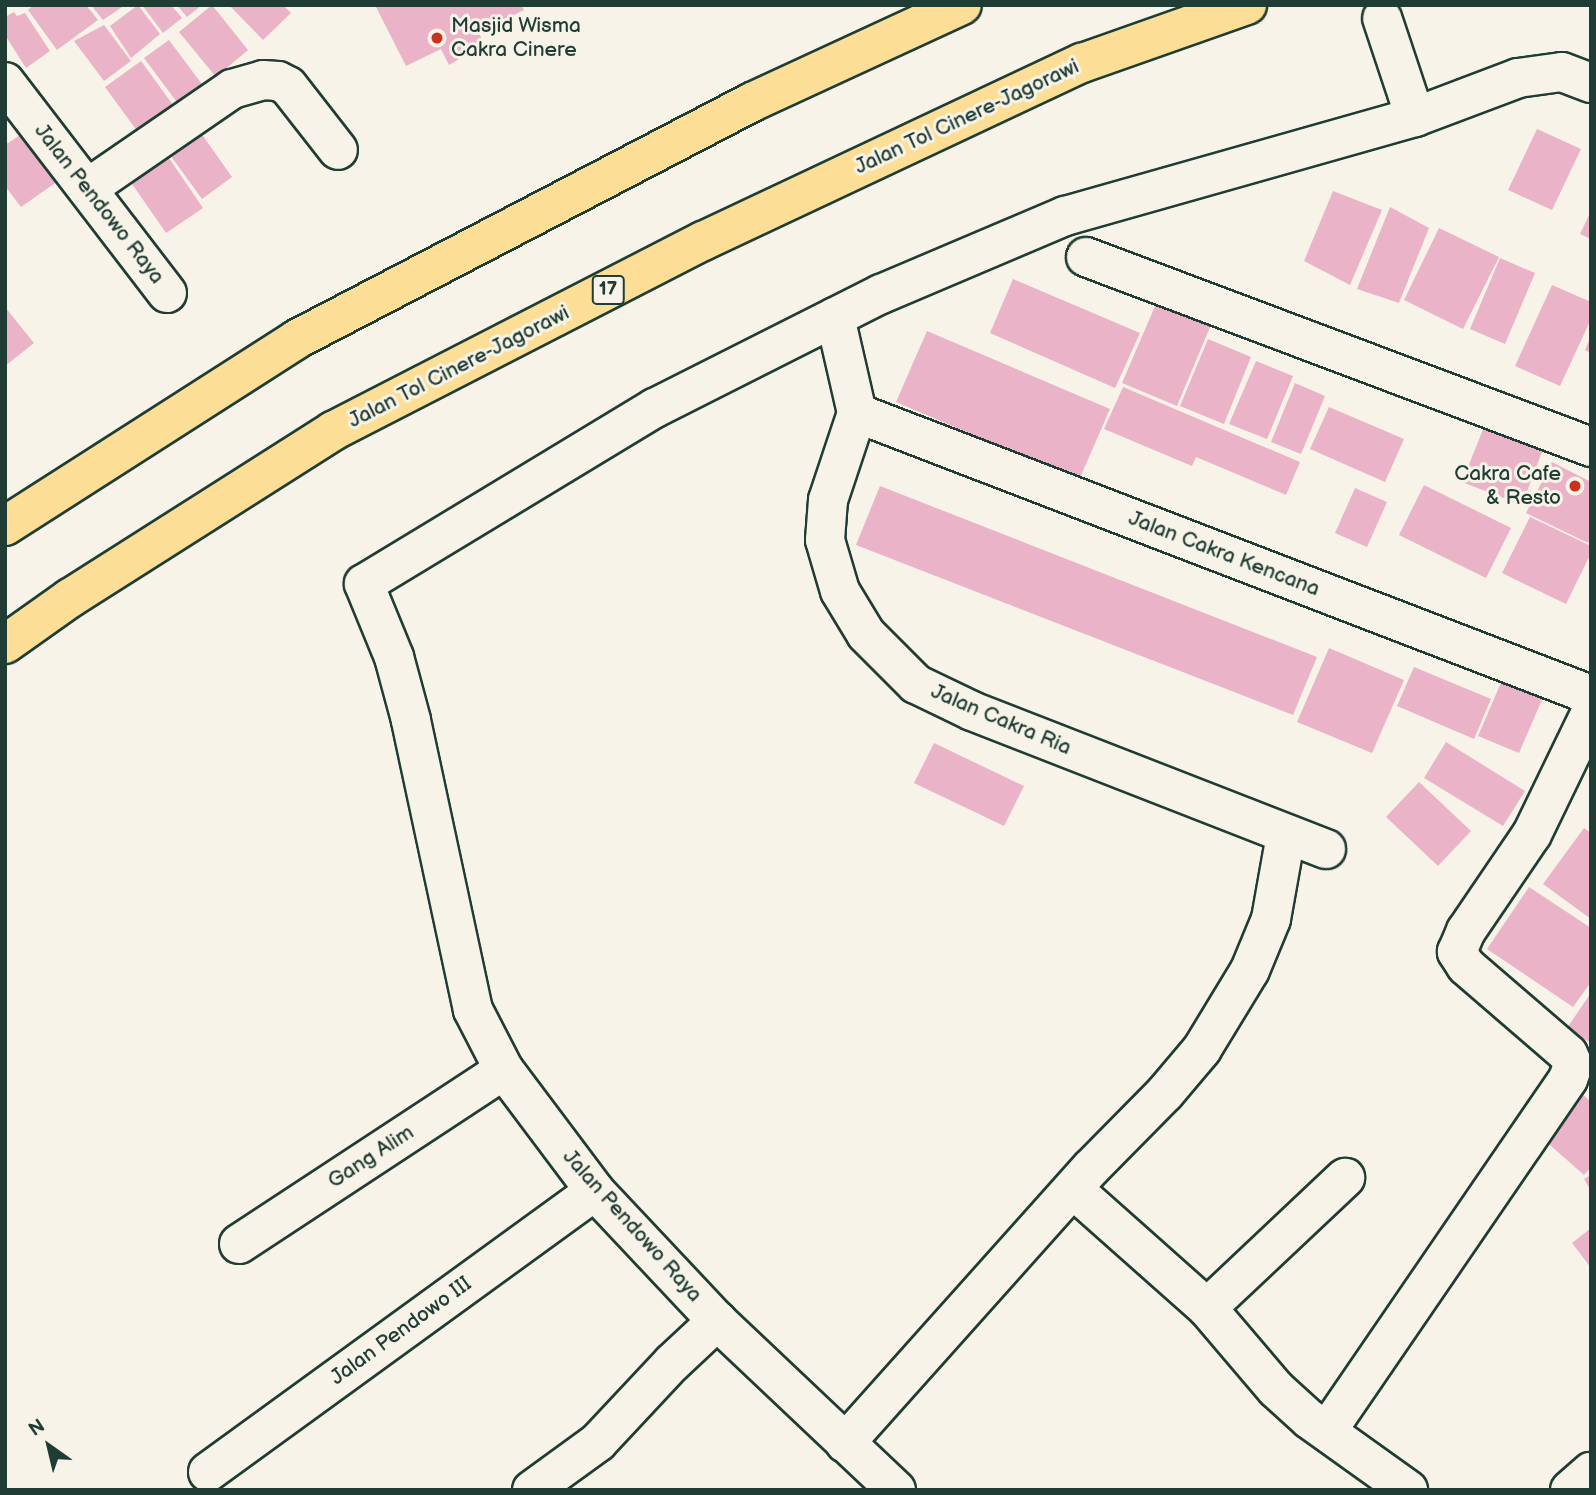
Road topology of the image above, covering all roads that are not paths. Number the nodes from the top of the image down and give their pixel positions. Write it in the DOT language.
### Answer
graph roads {
  1 [pos="962,5"];
  2 [pos="1247,5"];
  3 [pos="1382,18"];
  4 [pos="1591,83"];
  5 [pos="10,101"];
  6 [pos="1415,117"];
  7 [pos="338,150"];
  8 [pos="88,188"];
  9 [pos="1086,257"];
  10 [pos="167,293"];
  11 [pos="835,317"];
  12 [pos="857,413"];
  13 [pos="1591,447"];
  14 [pos="5,526"];
  15 [pos="5,644"];
  16 [pos="1591,695"];
  17 [pos="1591,712"];
  18 [pos="1286,835"];
  19 [pos="1326,849"];
  20 [pos="504,1070"];
  21 [pos="1582,1072"];
  22 [pos="1345,1178"];
  23 [pos="1073,1189"];
  24 [pos="594,1191"];
  25 [pos="239,1244"];
  26 [pos="1207,1308"];
  27 [pos="717,1321"];
  28 [pos="1327,1431"];
  29 [pos="845,1443"];
  30 [pos="208,1472"];
  31 [pos="1591,1472"];
  32 [pos="532,1490"];
  33 [pos="896,1490"];
  34 [pos="1408,1490"];
  35 [pos="1570,1490"];
  1 -- 14 [label="highway"];
  2 -- 15 [label="highway, Jalan Tol Cinere-Jagorawi / 17"];
  3 -- 6 [label="street"];
  4 -- 6 [label="street"];
  5 -- 8 [label="street, Jalan Pendowo Raya"];
  6 -- 11 [label="street"];
  7 -- 8 [label="street"];
  8 -- 10 [label="street, Jalan Pendowo Raya"];
  9 -- 13 [label="street"];
  11 -- 12 [label="street"];
  11 -- 20 [label="street, Jalan Pendowo Raya"];
  12 -- 16 [label="street, Jalan Cakra Kencana"];
  12 -- 18 [label="street, Jalan Cakra Ria"];
  17 -- 21 [label="street"];
  18 -- 19 [label="street, Jalan Cakra Ria"];
  18 -- 23 [label="street"];
  20 -- 24 [label="street, Jalan Pendowo Raya"];
  20 -- 25 [label="street, Gang Alim"];
  21 -- 28 [label="street"];
  22 -- 26 [label="street"];
  23 -- 26 [label="street"];
  23 -- 29 [label="street"];
  24 -- 27 [label="street, Jalan Pendowo Raya"];
  24 -- 30 [label="street, Jalan Pendowo III"];
  26 -- 28 [label="street"];
  27 -- 29 [label="street, Jalan Pendowo Raya"];
  27 -- 32 [label="street"];
  28 -- 34 [label="street"];
  29 -- 33 [label="street, Jalan Pendowo Raya"];
  31 -- 35 [label="street"];
}
